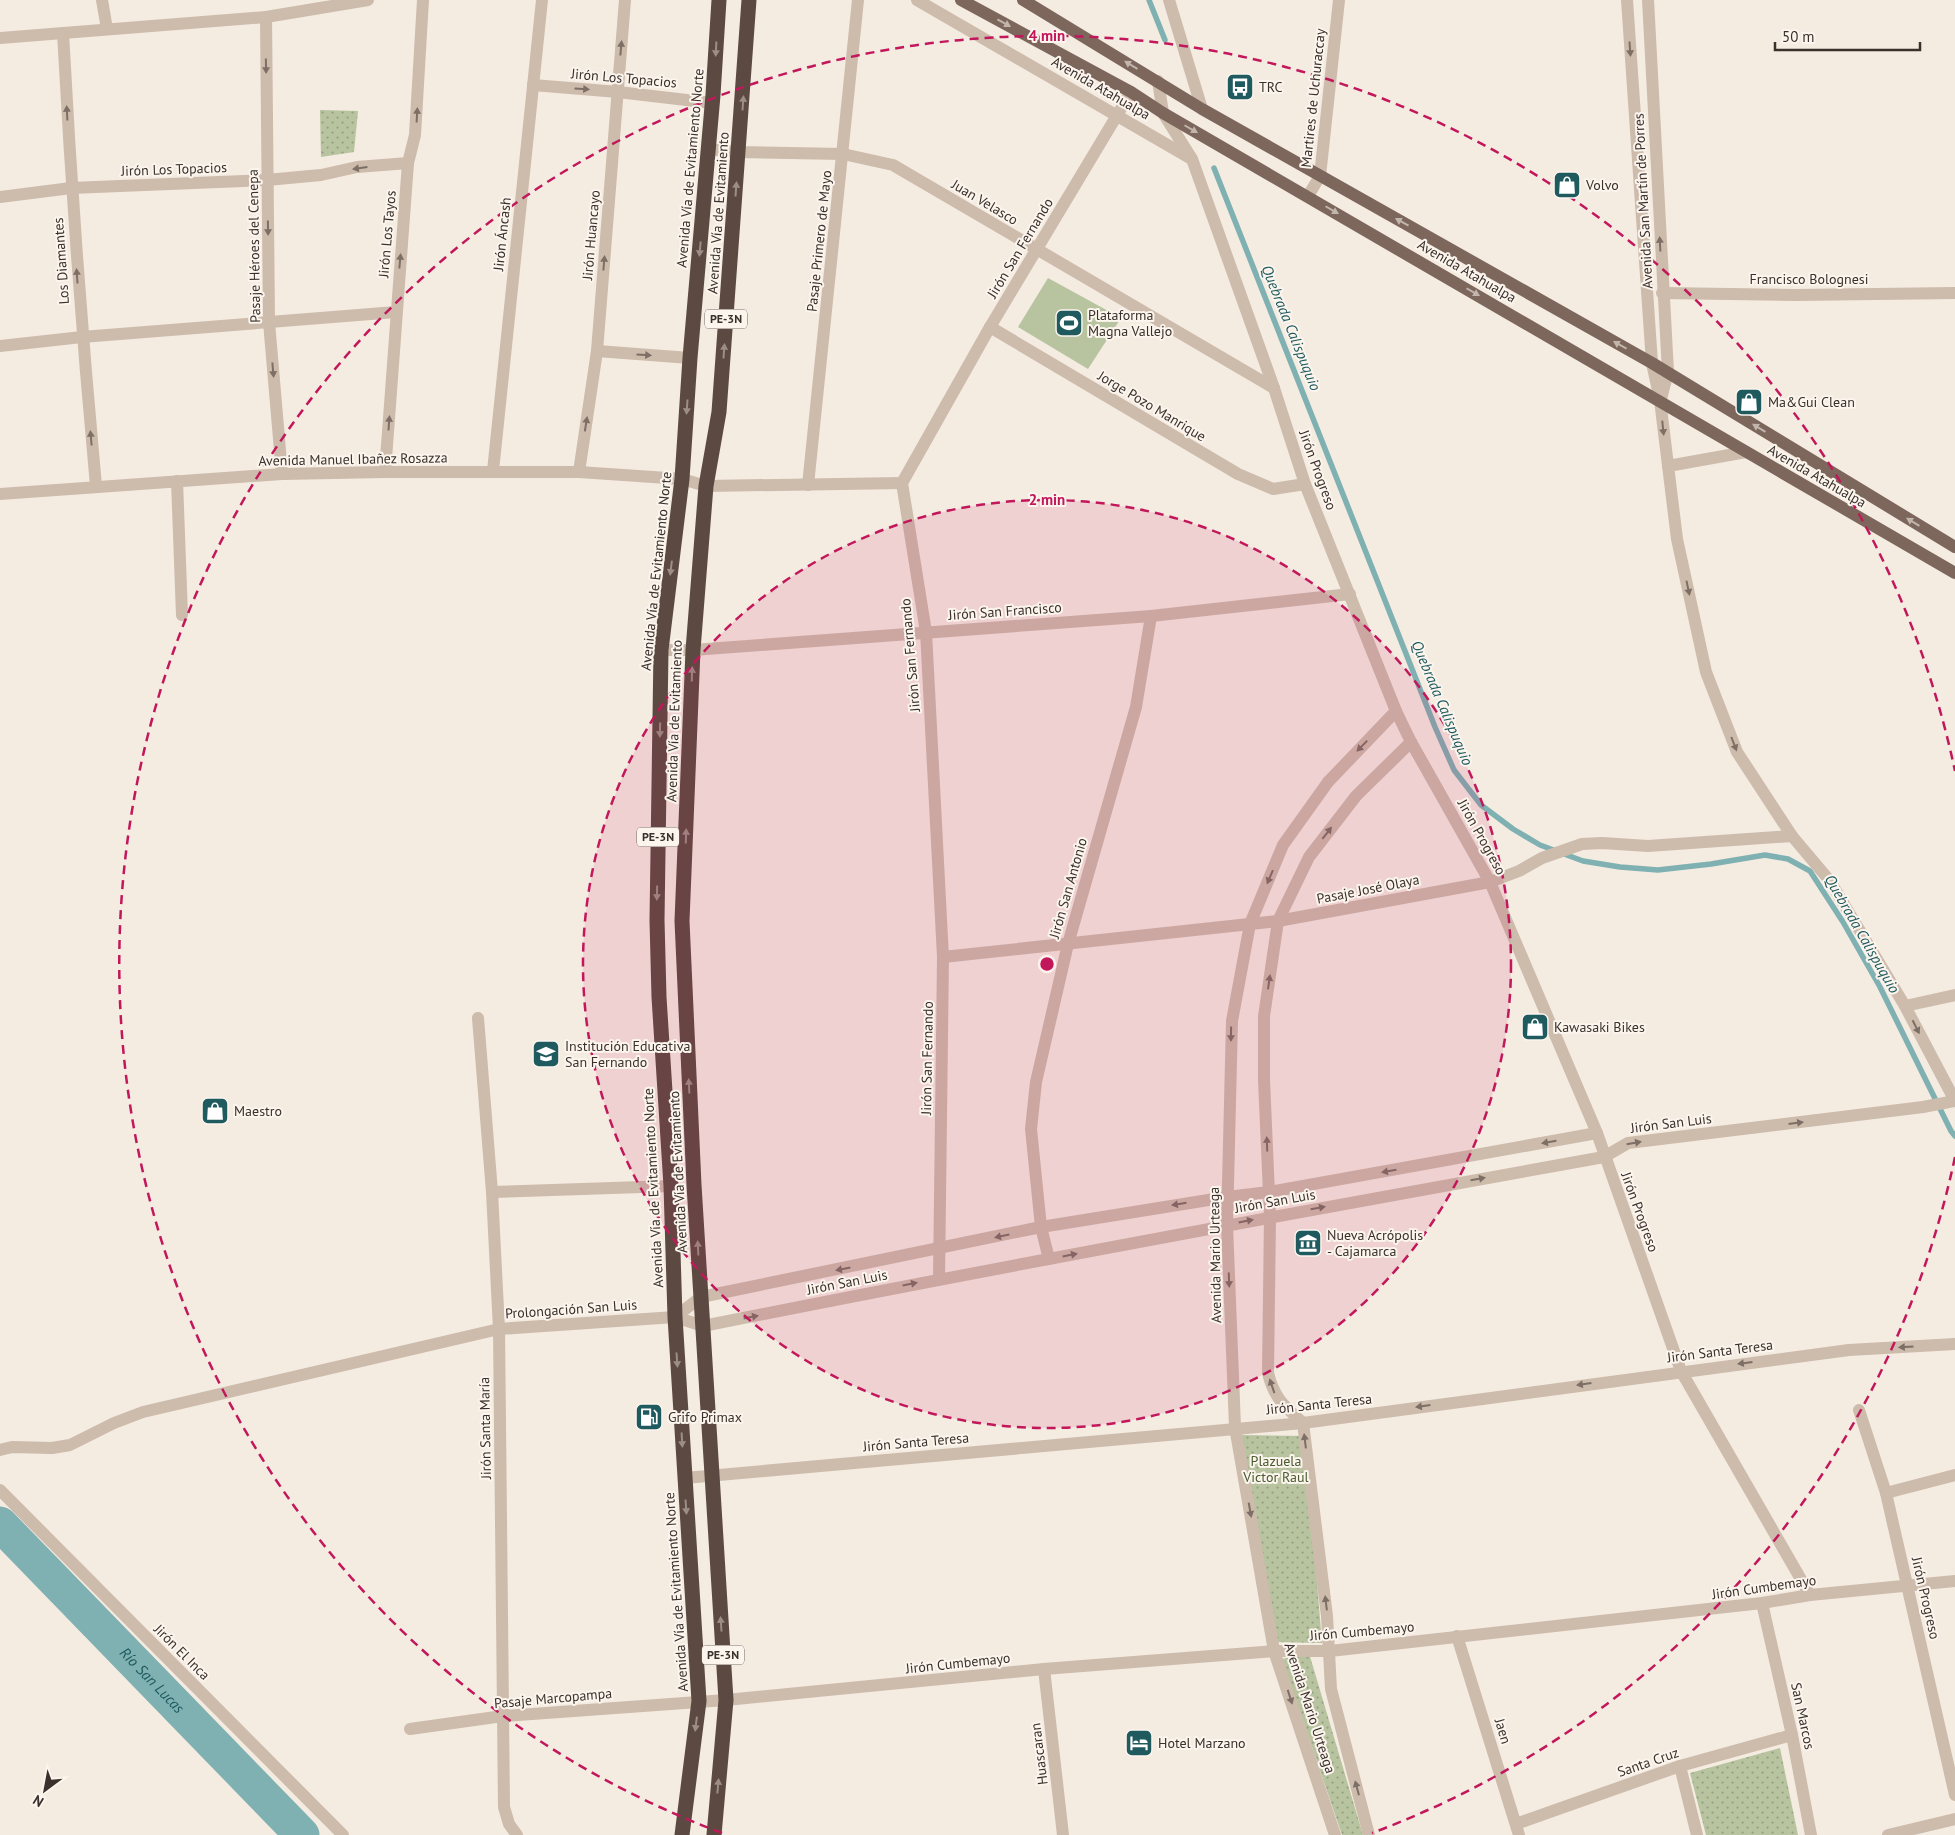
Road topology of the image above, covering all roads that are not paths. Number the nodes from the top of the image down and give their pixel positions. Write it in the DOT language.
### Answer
graph roads {
  1 [pos="102,0"];
  2 [pos="368,0"];
  3 [pos="423,0"];
  4 [pos="542,0"];
  5 [pos="625,0"];
  6 [pos="718,0"];
  7 [pos="749,0"];
  8 [pos="858,0"];
  9 [pos="917,0"];
  10 [pos="961,0"];
  11 [pos="1023,0"];
  12 [pos="1169,0"];
  13 [pos="1339,0"];
  14 [pos="1627,0"];
  15 [pos="1648,0"];
  16 [pos="266,17"];
  17 [pos="107,29"];
  18 [pos="63,33"];
  19 [pos="0,38"];
  20 [pos="1158,81"];
  21 [pos="533,86"];
  22 [pos="618,92"];
  23 [pos="1131,92"];
  24 [pos="712,103"];
  25 [pos="1202,109"];
  26 [pos="1163,113"];
  27 [pos="1118,115"];
  28 [pos="708,149"];
  29 [pos="739,152"];
  30 [pos="843,154"];
  31 [pos="1192,159"];
  32 [pos="408,162"];
  33 [pos="1320,176"];
  34 [pos="267,180"];
  35 [pos="71,188"];
  36 [pos="1308,196"];
  37 [pos="0,197"];
  38 [pos="1037,250"];
  39 [pos="1662,293"];
  40 [pos="1955,293"];
  41 [pos="396,312"];
  42 [pos="270,322"];
  43 [pos="990,327"];
  44 [pos="82,337"];
  45 [pos="0,346"];
  46 [pos="597,351"];
  47 [pos="690,358"];
  48 [pos="1652,363"];
  49 [pos="1668,372"];
  50 [pos="1274,388"];
  51 [pos="1660,400"];
  52 [pos="1746,452"];
  53 [pos="1668,466"];
  54 [pos="493,471"];
  55 [pos="386,472"];
  56 [pos="579,472"];
  57 [pos="282,474"];
  58 [pos="682,479"];
  59 [pos="177,481"];
  60 [pos="902,483"];
  61 [pos="1305,484"];
  62 [pos="808,485"];
  63 [pos="96,486"];
  64 [pos="706,486"];
  65 [pos="0,494"];
  66 [pos="1955,547"];
  67 [pos="1955,573"];
  68 [pos="1350,594"];
  69 [pos="182,615"];
  70 [pos="1151,616"];
  71 [pos="926,632"];
  72 [pos="661,650"];
  73 [pos="693,650"];
  74 [pos="1396,711"];
  75 [pos="1412,742"];
  76 [pos="1792,836"];
  77 [pos="1490,882"];
  78 [pos="1278,921"];
  79 [pos="1250,924"];
  80 [pos="1068,944"];
  81 [pos="943,957"];
  82 [pos="684,995"];
  83 [pos="1955,995"];
  84 [pos="659,997"];
  85 [pos="1905,1006"];
  86 [pos="478,1018"];
  87 [pos="1952,1102"];
  88 [pos="1597,1133"];
  89 [pos="1604,1157"];
  90 [pos="671,1186"];
  91 [pos="492,1192"];
  92 [pos="1268,1192"];
  93 [pos="1227,1197"];
  94 [pos="1270,1217"];
  95 [pos="1227,1225"];
  96 [pos="1041,1227"];
  97 [pos="939,1249"];
  98 [pos="1049,1259"];
  99 [pos="939,1279"];
  100 [pos="701,1297"];
  101 [pos="675,1317"];
  102 [pos="703,1326"];
  103 [pos="499,1329"];
  104 [pos="1955,1344"];
  105 [pos="1681,1371"];
  106 [pos="1859,1410"];
  107 [pos="1303,1423"];
  108 [pos="1235,1427"];
  109 [pos="0,1450"];
  110 [pos="1955,1474"];
  111 [pos="711,1476"];
  112 [pos="684,1478"];
  113 [pos="0,1490"];
  114 [pos="1886,1494"];
  115 [pos="1955,1581"];
  116 [pos="1907,1586"];
  117 [pos="1810,1595"];
  118 [pos="1762,1603"];
  119 [pos="1457,1636"];
  120 [pos="1274,1651"];
  121 [pos="1330,1651"];
  122 [pos="1044,1669"];
  123 [pos="726,1700"];
  124 [pos="699,1701"];
  125 [pos="504,1716"];
  126 [pos="410,1729"];
  127 [pos="1792,1735"];
  128 [pos="1680,1766"];
  129 [pos="1955,1795"];
  130 [pos="1955,1820"];
  131 [pos="1518,1830"];
  132 [pos="342,1835"];
  133 [pos="517,1835"];
  134 [pos="682,1835"];
  135 [pos="714,1835"];
  136 [pos="1063,1835"];
  137 [pos="1335,1835"];
  138 [pos="1369,1835"];
  139 [pos="1697,1835"];
  140 [pos="1811,1835"];
  141 [pos="1888,1835"];
  1 -- 17 [label="street"];
  2 -- 16 [label="street"];
  32 -- 3 [label="street, Jirón Los Tayos, one-way"];
  4 -- 21 [label="street, Jirón Áncash"];
  22 -- 5 [label="street, Jirón Huancayo, one-way"];
  6 -- 24 [label="highway, Avenida Vía de Evitamiento Norte / PE-3N, one-way"];
  29 -- 7 [label="highway, Avenida Vía de Evitamiento / PE-3N, one-way"];
  8 -- 30 [label="street, Pasaje Primero de Mayo"];
  9 -- 27 [label="street, Avenida Atahualpa"];
  10 -- 23 [label="main road, Avenida Atahualpa, one-way"];
  20 -- 11 [label="main road, Avenida Atahualpa, one-way"];
  12 -- 25 [label="street"];
  13 -- 33 [label="street, Martires de Uchuraccay"];
  14 -- 48 [label="street, Avenida San Martín de Porres, one-way"];
  39 -- 15 [label="street, Avenida San Martín de Porres, one-way"];
  16 -- 17 [label="street"];
  16 -- 34 [label="street, Pasaje Héroes del Cenepa, one-way"];
  17 -- 18 [label="street"];
  18 -- 19 [label="street"];
  35 -- 18 [label="street, Los Diamantes, one-way"];
  20 -- 25 [label="main road, Avenida Atahualpa"];
  20 -- 26 [label="street, Jirón Progreso"];
  21 -- 22 [label="street, Jirón Los Topacios, one-way"];
  21 -- 54 [label="street, Jirón Áncash"];
  22 -- 24 [label="street, Jirón Los Topacios"];
  46 -- 22 [label="street, Jirón Huancayo, one-way"];
  23 -- 26 [label="main road, Avenida Atahualpa"];
  23 -- 27 [label="street, Jirón San Fernando"];
  24 -- 28 [label="highway, Avenida Vía de Evitamiento Norte / PE-3N"];
  25 -- 33 [label="main road, Avenida Atahualpa"];
  26 -- 31 [label="street, Jirón Progreso"];
  26 -- 36 [label="main road, Avenida Atahualpa, one-way"];
  27 -- 31 [label="street, Avenida Atahualpa"];
  27 -- 38 [label="street, Jirón San Fernando"];
  28 -- 29 [label="street, Juan Velasco"];
  28 -- 47 [label="highway, Avenida Vía de Evitamiento Norte / PE-3N, one-way"];
  29 -- 30 [label="street, Juan Velasco"];
  64 -- 29 [label="highway, Avenida Vía de Evitamiento / PE-3N, one-way"];
  30 -- 38 [label="street, Juan Velasco"];
  30 -- 62 [label="street, Pasaje Primero de Mayo"];
  31 -- 50 [label="street, Jirón Progreso"];
  32 -- 34 [label="street, Jirón Los Topacios, one-way"];
  41 -- 32 [label="street, Jirón Los Tayos, one-way"];
  33 -- 36 [label="street, Martires de Uchuraccay"];
  48 -- 33 [label="main road, Avenida Atahualpa, one-way"];
  34 -- 35 [label="street, Jirón Los Topacios"];
  34 -- 42 [label="street, Pasaje Héroes del Cenepa, one-way"];
  35 -- 37 [label="street, Jirón Los Topacios"];
  44 -- 35 [label="street, Los Diamantes, one-way"];
  36 -- 51 [label="main road, Avenida Atahualpa, one-way"];
  38 -- 43 [label="street, Jirón San Fernando"];
  38 -- 50 [label="street, Juan Velasco"];
  39 -- 40 [label="street, Francisco Bolognesi"];
  39 -- 49 [label="street, Avenida San Martín de Porres"];
  41 -- 42 [label="street"];
  55 -- 41 [label="street, Jirón Los Tayos, one-way"];
  42 -- 44 [label="street"];
  42 -- 57 [label="street, Pasaje Héroes del Cenepa, one-way"];
  43 -- 60 [label="street, Jirón San Fernando"];
  43 -- 61 [label="street, Jorge Pozo Manrique"];
  44 -- 45 [label="street"];
  63 -- 44 [label="street, Los Diamantes, one-way"];
  46 -- 47 [label="street, one-way"];
  56 -- 46 [label="street, Jirón Huancayo, one-way"];
  47 -- 58 [label="highway, Avenida Vía de Evitamiento Norte / PE-3N, one-way"];
  48 -- 49 [label="main road, Avenida Atahualpa"];
  48 -- 51 [label="street, Avenida San Martín de Porres"];
  49 -- 51 [label="street, Avenida San Martín de Porres"];
  66 -- 49 [label="main road, Avenida Atahualpa, one-way"];
  50 -- 61 [label="street, Jirón Progreso"];
  51 -- 52 [label="main road, Avenida Atahualpa"];
  51 -- 53 [label="street, Avenida San Martín de Porres, one-way"];
  52 -- 53 [label="street"];
  52 -- 67 [label="main road, Avenida Atahualpa"];
  53 -- 76 [label="street, Avenida San Martín de Porres, one-way"];
  54 -- 55 [label="street, Avenida Manuel Ibañez Rosazza"];
  54 -- 56 [label="street, Avenida Manuel Ibañez Rosazza"];
  55 -- 57 [label="street, Avenida Manuel Ibañez Rosazza"];
  56 -- 58 [label="street, Avenida Manuel Ibañez Rosazza"];
  57 -- 59 [label="street, Avenida Manuel Ibañez Rosazza"];
  58 -- 64 [label="street, Avenida Manuel Ibañez Rosazza"];
  58 -- 72 [label="highway, Avenida Vía de Evitamiento Norte / PE-3N, one-way"];
  59 -- 63 [label="street, Avenida Manuel Ibañez Rosazza"];
  59 -- 69 [label="street"];
  60 -- 62 [label="street, Avenida Manuel Ibañez Rosazza"];
  60 -- 71 [label="street, Jirón San Fernando"];
  61 -- 68 [label="street, Jirón Progreso"];
  62 -- 64 [label="street, Avenida Manuel Ibañez Rosazza"];
  63 -- 65 [label="street, Avenida Manuel Ibañez Rosazza"];
  64 -- 73 [label="highway, Avenida Vía de Evitamiento / PE-3N"];
  68 -- 70 [label="street, Jirón San Francisco"];
  68 -- 74 [label="street, Jirón Progreso"];
  70 -- 71 [label="street, Jirón San Francisco"];
  70 -- 80 [label="street, Jirón San Antonio"];
  71 -- 73 [label="street, Jirón San Francisco"];
  71 -- 81 [label="street, Jirón San Fernando"];
  72 -- 73 [label="street, Jirón San Francisco"];
  72 -- 84 [label="highway, Avenida Vía de Evitamiento Norte / PE-3N, one-way"];
  82 -- 73 [label="highway, Avenida Vía de Evitamiento / PE-3N, one-way"];
  74 -- 75 [label="street, Jirón Progreso"];
  74 -- 79 [label="street, Avenida Mario Urteaga, one-way"];
  75 -- 77 [label="street, Jirón Progreso"];
  78 -- 75 [label="street, one-way"];
  76 -- 77 [label="street, Pasaje José Olaya"];
  76 -- 85 [label="street, Avenida San Martín de Porres"];
  77 -- 78 [label="street, Pasaje José Olaya"];
  77 -- 88 [label="street, Jirón Progreso"];
  78 -- 79 [label="street, Pasaje José Olaya"];
  92 -- 78 [label="street, one-way"];
  79 -- 80 [label="street, Pasaje José Olaya"];
  79 -- 93 [label="street, Avenida Mario Urteaga, one-way"];
  80 -- 81 [label="street, Pasaje José Olaya"];
  80 -- 96 [label="street, Jirón San Antonio"];
  81 -- 97 [label="street, Jirón San Fernando"];
  82 -- 84 [label="highway"];
  100 -- 82 [label="highway, Avenida Vía de Evitamiento / PE-3N, one-way"];
  83 -- 85 [label="street"];
  84 -- 90 [label="highway, Avenida Vía de Evitamiento Norte / PE-3N"];
  85 -- 87 [label="street, Avenida San Martín de Porres, one-way"];
  86 -- 91 [label="street, Jirón Santa María"];
  89 -- 87 [label="street, Jirón San Luis, one-way"];
  88 -- 89 [label="street, Jirón Progreso"];
  88 -- 92 [label="street, Jirón San Luis, one-way"];
  94 -- 89 [label="street, Jirón San Luis, one-way"];
  89 -- 105 [label="street, Jirón Progreso"];
  90 -- 91 [label="street"];
  90 -- 101 [label="highway, Avenida Vía de Evitamiento Norte / PE-3N"];
  91 -- 103 [label="street, Jirón Santa María"];
  92 -- 93 [label="street, Jirón San Luis"];
  92 -- 94 [label="street"];
  93 -- 95 [label="street, Avenida Mario Urteaga"];
  93 -- 96 [label="street, Jirón San Luis, one-way"];
  95 -- 94 [label="street, Jirón San Luis, one-way"];
  107 -- 94 [label="street, one-way"];
  98 -- 95 [label="street, Jirón San Luis, one-way"];
  95 -- 108 [label="street, Avenida Mario Urteaga, one-way"];
  96 -- 97 [label="street, Jirón San Luis, one-way"];
  96 -- 98 [label="street, Jirón San Antonio"];
  97 -- 99 [label="street, Jirón San Fernando"];
  97 -- 100 [label="street, Jirón San Luis, one-way"];
  98 -- 99 [label="street, Jirón San Luis"];
  102 -- 99 [label="street, Jirón San Luis, one-way"];
  100 -- 101 [label="street, Jirón San Luis"];
  100 -- 102 [label="highway, Avenida Vía de Evitamiento / PE-3N"];
  101 -- 102 [label="street, Jirón San Luis"];
  101 -- 103 [label="street, Prolongación San Luis"];
  101 -- 112 [label="highway, Avenida Vía de Evitamiento Norte / PE-3N, one-way"];
  102 -- 111 [label="highway, Avenida Vía de Evitamiento / PE-3N"];
  103 -- 109 [label="street, Prolongación San Luis"];
  103 -- 125 [label="street, Jirón Santa María"];
  104 -- 105 [label="street, Jirón Santa Teresa, one-way"];
  105 -- 107 [label="street, Jirón Santa Teresa, one-way"];
  105 -- 117 [label="street, Jirón Progreso"];
  106 -- 114 [label="street, Jirón Progreso"];
  107 -- 108 [label="street, Jirón Santa Teresa"];
  121 -- 107 [label="street, Avenida Mario Urteaga, one-way"];
  108 -- 111 [label="street, Jirón Santa Teresa"];
  108 -- 120 [label="street, Avenida Mario Urteaga, one-way"];
  110 -- 114 [label="street"];
  111 -- 112 [label="street, Jirón Santa Teresa"];
  123 -- 111 [label="highway, Avenida Vía de Evitamiento / PE-3N, one-way"];
  112 -- 124 [label="highway, Avenida Vía de Evitamiento Norte / PE-3N, one-way"];
  113 -- 132 [label="street, Jirón El Inca"];
  114 -- 116 [label="street, Jirón Progreso"];
  115 -- 116 [label="street, Jirón Cumbemayo"];
  116 -- 117 [label="street, Jirón Cumbemayo"];
  116 -- 129 [label="street, Jirón Progreso"];
  117 -- 118 [label="street, Jirón Cumbemayo"];
  118 -- 119 [label="street, Jirón Cumbemayo"];
  118 -- 127 [label="street, San Marcos"];
  119 -- 121 [label="street, Jirón Cumbemayo"];
  119 -- 131 [label="street, Jaen"];
  120 -- 121 [label="street, Jirón Cumbemayo"];
  120 -- 122 [label="street, Jirón Cumbemayo"];
  120 -- 137 [label="street, Avenida Mario Urteaga, one-way"];
  138 -- 121 [label="street, Avenida Mario Urteaga, one-way"];
  122 -- 123 [label="street, Jirón Cumbemayo"];
  122 -- 136 [label="street, Huascaran"];
  123 -- 124 [label="street, Jirón Cumbemayo"];
  135 -- 123 [label="highway, Avenida Vía de Evitamiento / PE-3N, one-way"];
  124 -- 125 [label="street, Pasaje Marcopampa"];
  124 -- 134 [label="highway, Avenida Vía de Evitamiento Norte / PE-3N, one-way"];
  125 -- 126 [label="street, Pasaje Marcopampa"];
  125 -- 133 [label="street, Jirón Santa María"];
  127 -- 128 [label="street, Santa Cruz"];
  127 -- 140 [label="street, San Marcos"];
  128 -- 131 [label="street, Santa Cruz"];
  128 -- 139 [label="street"];
  130 -- 141 [label="street"];
}
